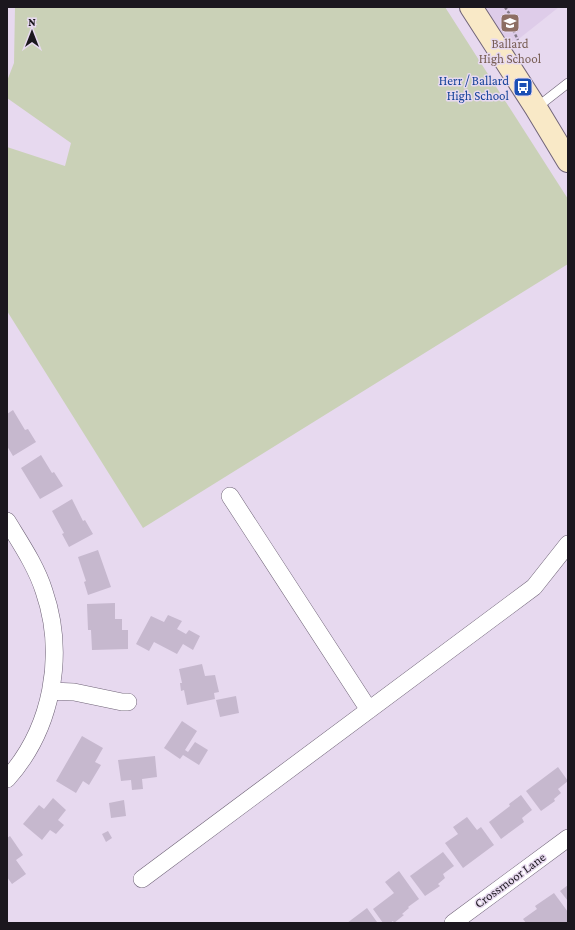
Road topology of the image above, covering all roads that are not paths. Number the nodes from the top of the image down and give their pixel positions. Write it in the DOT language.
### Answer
graph roads {
  1 [pos="471,7"];
  2 [pos="568,83"];
  3 [pos="536,108"];
  4 [pos="568,160"];
  5 [pos="230,496"];
  6 [pos="7,521"];
  7 [pos="568,544"];
  8 [pos="51,691"];
  9 [pos="128,702"];
  10 [pos="369,710"];
  11 [pos="7,779"];
  12 [pos="568,838"];
  13 [pos="142,879"];
  14 [pos="453,923"];
  1 -- 3 [label="main road"];
  2 -- 3 [label="lane"];
  3 -- 4 [label="main road"];
  5 -- 10 [label="street"];
  6 -- 8 [label="street"];
  7 -- 10 [label="street"];
  8 -- 9 [label="street"];
  8 -- 11 [label="street"];
  10 -- 13 [label="street"];
  12 -- 14 [label="street, Crossmoor Lane"];
}
